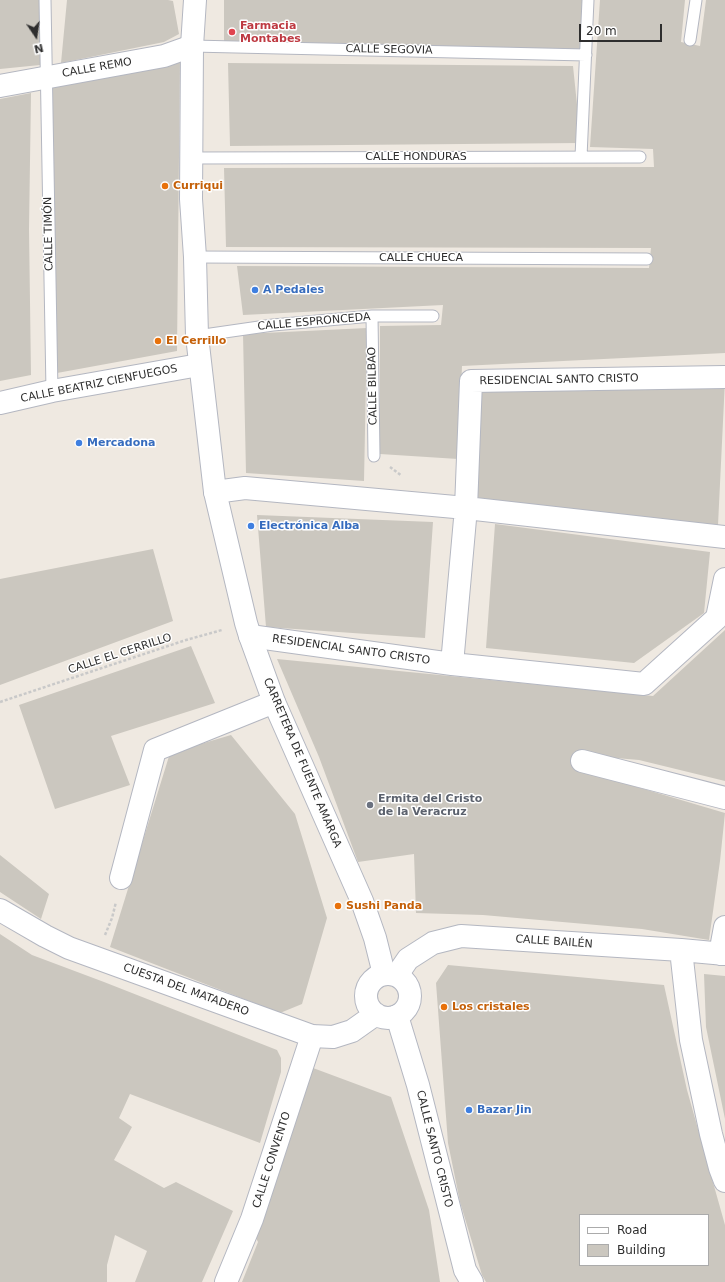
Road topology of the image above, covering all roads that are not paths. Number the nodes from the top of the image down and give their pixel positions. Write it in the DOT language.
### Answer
graph roads {
  1 [pos="45,0"];
  2 [pos="195,0"];
  3 [pos="588,0"];
  4 [pos="696,0"];
  5 [pos="690,40"];
  6 [pos="192,46"];
  7 [pos="586,55"];
  8 [pos="46,77"];
  9 [pos="0,86"];
  10 [pos="580,157"];
  11 [pos="640,157"];
  12 [pos="191,158"];
  13 [pos="195,258"];
  14 [pos="647,259"];
  15 [pos="372,316"];
  16 [pos="433,316"];
  17 [pos="197,336"];
  18 [pos="199,365"];
  19 [pos="725,377"];
  20 [pos="52,391"];
  21 [pos="0,403"];
  22 [pos="374,456"];
  23 [pos="215,492"];
  24 [pos="466,508"];
  25 [pos="725,538"];
  26 [pos="725,579"];
  27 [pos="248,630"];
  28 [pos="452,664"];
  29 [pos="274,702"];
  30 [pos="582,761"];
  31 [pos="725,798"];
  32 [pos="121,878"];
  33 [pos="0,910"];
  34 [pos="725,927"];
  35 [pos="681,950"];
  36 [pos="722,954"];
  37 [pos="390,975"];
  38 [pos="386,1015"];
  39 [pos="312,1036"];
  40 [pos="725,1181"];
  41 [pos="466,1278"];
  42 [pos="226,1282"];
  1 -- 8 [label="lane, CALLE TIMÓN"];
  2 -- 6 [label="street, CARRETERA DE FUENTE AMARGA"];
  3 -- 7 [label="lane"];
  4 -- 5 [label="lane"];
  6 -- 7 [label="lane, CALLE SEGOVIA"];
  6 -- 8 [label="street, CALLE REMO"];
  6 -- 12 [label="street, CARRETERA DE FUENTE AMARGA"];
  7 -- 10 [label="lane"];
  8 -- 9 [label="street, CALLE REMO"];
  8 -- 20 [label="lane, CALLE TIMÓN"];
  10 -- 11 [label="lane, CALLE HONDURAS"];
  10 -- 12 [label="lane, CALLE HONDURAS"];
  12 -- 13 [label="street, CARRETERA DE FUENTE AMARGA"];
  13 -- 14 [label="lane, CALLE CHUECA"];
  13 -- 17 [label="street, CARRETERA DE FUENTE AMARGA"];
  15 -- 16 [label="lane, CALLE ESPRONCEDA"];
  15 -- 17 [label="lane, CALLE ESPRONCEDA"];
  15 -- 22 [label="lane, CALLE BILBAO"];
  17 -- 18 [label="street, CARRETERA DE FUENTE AMARGA"];
  18 -- 20 [label="street, CALLE BEATRIZ CIENFUEGOS"];
  18 -- 23 [label="street, CARRETERA DE FUENTE AMARGA"];
  19 -- 24 [label="street, RESIDENCIAL SANTO CRISTO"];
  20 -- 21 [label="street, CALLE BEATRIZ CIENFUEGOS"];
  23 -- 24 [label="street"];
  23 -- 27 [label="street, CARRETERA DE FUENTE AMARGA"];
  24 -- 25 [label="street"];
  24 -- 28 [label="street, RESIDENCIAL SANTO CRISTO"];
  26 -- 28 [label="street, RESIDENCIAL SANTO CRISTO"];
  27 -- 28 [label="street, RESIDENCIAL SANTO CRISTO"];
  27 -- 29 [label="street, CARRETERA DE FUENTE AMARGA"];
  29 -- 32 [label="street"];
  29 -- 37 [label="street, CARRETERA DE FUENTE AMARGA"];
  30 -- 31 [label="street"];
  33 -- 39 [label="street, CUESTA DEL MATADERO"];
  34 -- 36 [label="street"];
  35 -- 36 [label="street, CALLE BAILÉN"];
  35 -- 37 [label="street, CALLE BAILÉN"];
  35 -- 40 [label="street"];
  37 -- 38 [label="street"];
  37 -- 38 [label="street"];
  38 -- 39 [label="street, CUESTA DEL MATADERO"];
  38 -- 41 [label="street, CALLE SANTO CRISTO"];
  39 -- 42 [label="street, CALLE CONVENTO"];
}
